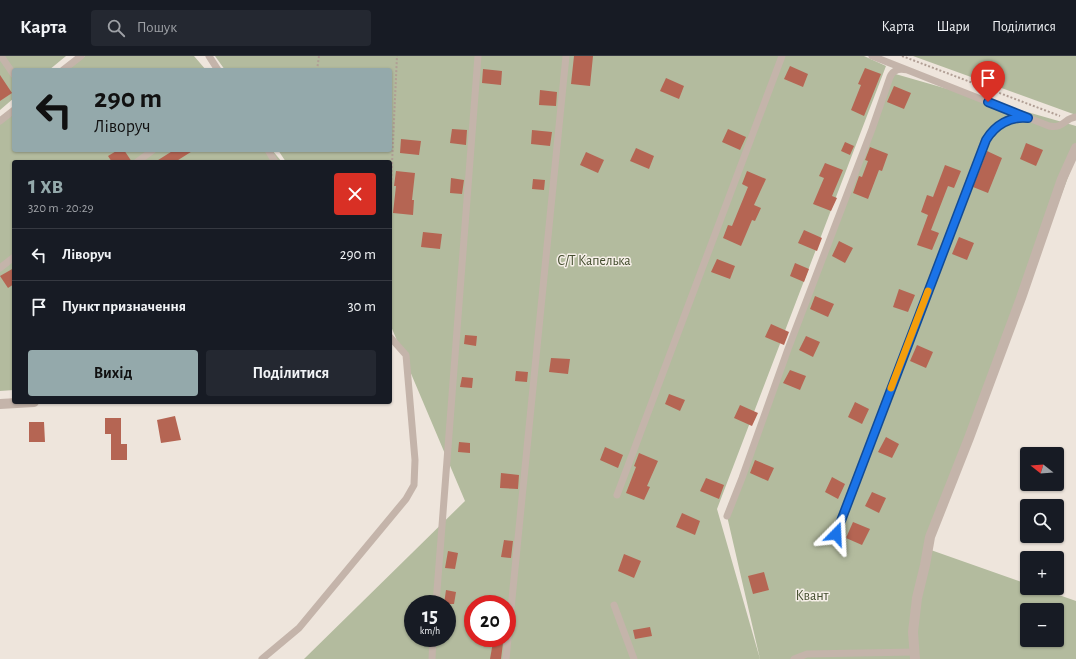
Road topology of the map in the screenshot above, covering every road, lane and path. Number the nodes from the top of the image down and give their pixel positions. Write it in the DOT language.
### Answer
graph roads {
  1 [pos="1,56"];
  2 [pos="81,56"];
  3 [pos="209,56"];
  4 [pos="319,56"];
  5 [pos="397,56"];
  6 [pos="478,56"];
  7 [pos="566,56"];
  8 [pos="782,56"];
  9 [pos="872,56"];
  10 [pos="902,56"];
  11 [pos="66,68"];
  12 [pos="217,68"];
  13 [pos="317,68"];
  14 [pos="907,70"];
  15 [pos="12,72"];
  16 [pos="12,112"];
  17 [pos="1073,117"];
  18 [pos="1028,118"];
  19 [pos="0,121"];
  20 [pos="1076,148"];
  21 [pos="150,152"];
  22 [pos="140,160"];
  23 [pos="392,165"];
  24 [pos="12,259"];
  25 [pos="0,268"];
  26 [pos="392,339"];
  27 [pos="12,403"];
  28 [pos="0,404"];
  29 [pos="617,495"];
  30 [pos="727,516"];
  31 [pos="836,534"];
  32 [pos="437,595"];
  33 [pos="614,605"];
  34 [pos="433,647"];
  35 [pos="915,656"];
  36 [pos="262,659"];
  37 [pos="432,659"];
  38 [pos="506,659"];
  39 [pos="634,659"];
  40 [pos="794,659"];
  1 -- 15 [label="lane"];
  2 -- 11 [label="lane"];
  3 -- 12 [label="lane"];
  4 -- 13 [label="path"];
  5 -- 23 [label="path"];
  6 -- 32 [label="lane"];
  7 -- 38 [label="lane"];
  8 -- 29 [label="lane"];
  9 -- 14 [label="lane"];
  10 -- 17 [label="path"];
  14 -- 18 [label="lane"];
  14 -- 30 [label="lane"];
  16 -- 19 [label="lane"];
  17 -- 18 [label="lane"];
  18 -- 31 [label="lane"];
  20 -- 35 [label="street"];
  21 -- 22 [label="lane"];
  24 -- 25 [label="lane"];
  26 -- 36 [label="lane"];
  27 -- 28 [label="street"];
  33 -- 39 [label="lane"];
  34 -- 37 [label="lane"];
  35 -- 40 [label="lane"];
}
